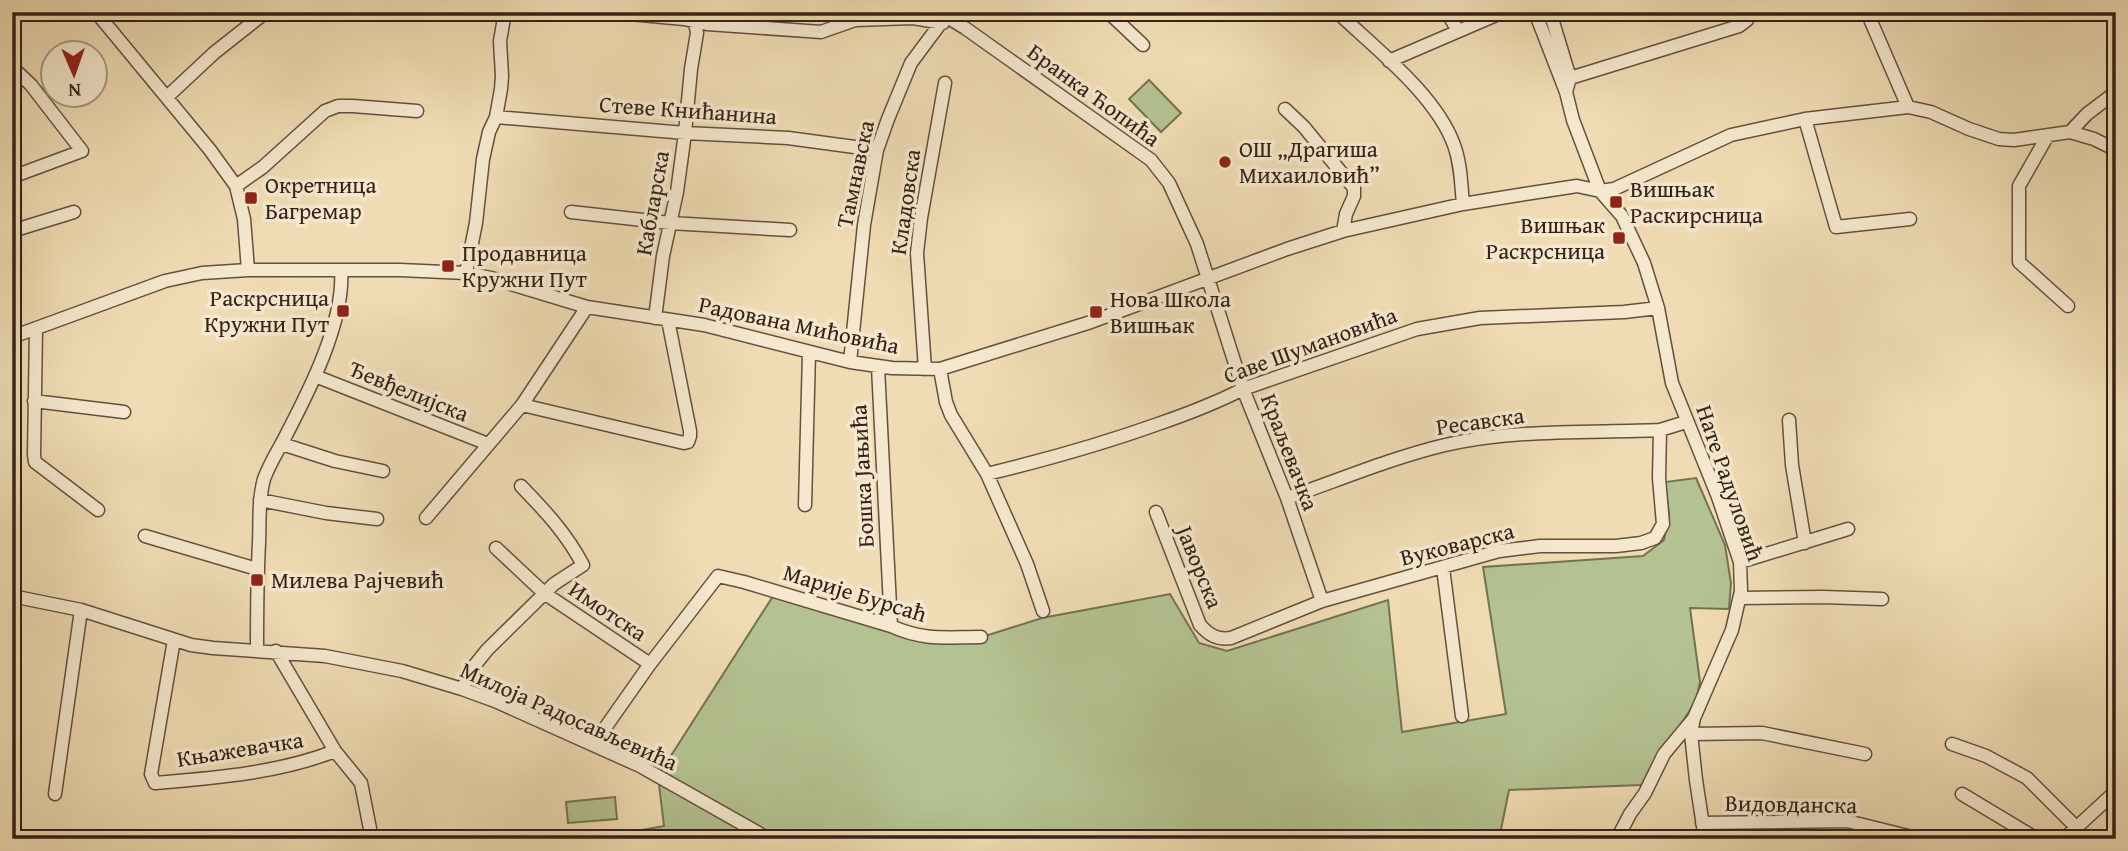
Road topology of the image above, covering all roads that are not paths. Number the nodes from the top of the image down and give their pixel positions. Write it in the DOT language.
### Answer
graph roads {
  1 [pos="96,12"];
  2 [pos="266,12"];
  3 [pos="505,12"];
  4 [pos="609,12"];
  5 [pos="1108,12"];
  6 [pos="1337,12"];
  7 [pos="1447,12"];
  8 [pos="1503,12"];
  9 [pos="1535,12"];
  10 [pos="1550,12"];
  11 [pos="1867,12"];
  12 [pos="944,16"];
  13 [pos="1747,16"];
  14 [pos="694,17"];
  15 [pos="1458,31"];
  16 [pos="1143,45"];
  17 [pos="1389,61"];
  18 [pos="12,67"];
  19 [pos="23,78"];
  20 [pos="1570,78"];
  21 [pos="946,83"];
  22 [pos="12,86"];
  23 [pos="1566,92"];
  24 [pos="2116,92"];
  25 [pos="167,97"];
  26 [pos="1908,107"];
  27 [pos="1285,108"];
  28 [pos="417,111"];
  29 [pos="495,117"];
  30 [pos="1805,119"];
  31 [pos="2070,132"];
  32 [pos="685,133"];
  33 [pos="2048,135"];
  34 [pos="877,150"];
  35 [pos="2116,150"];
  36 [pos="12,177"];
  37 [pos="236,186"];
  38 [pos="1600,191"];
  39 [pos="1463,204"];
  40 [pos="74,212"];
  41 [pos="571,212"];
  42 [pos="1910,219"];
  43 [pos="670,223"];
  44 [pos="790,230"];
  45 [pos="12,231"];
  46 [pos="1343,231"];
  47 [pos="248,270"];
  48 [pos="341,270"];
  49 [pos="466,273"];
  50 [pos="1208,278"];
  51 [pos="2068,306"];
  52 [pos="587,307"];
  53 [pos="1658,308"];
  54 [pos="662,319"];
  55 [pos="36,329"];
  56 [pos="12,337"];
  57 [pos="809,353"];
  58 [pos="850,362"];
  59 [pos="878,367"];
  60 [pos="925,369"];
  61 [pos="940,369"];
  62 [pos="315,376"];
  63 [pos="1243,389"];
  64 [pos="34,401"];
  65 [pos="522,405"];
  66 [pos="124,412"];
  67 [pos="1789,420"];
  68 [pos="1686,422"];
  69 [pos="1660,430"];
  70 [pos="282,444"];
  71 [pos="488,444"];
  72 [pos="383,471"];
  73 [pos="987,474"];
  74 [pos="521,486"];
  75 [pos="1287,498"];
  76 [pos="260,500"];
  77 [pos="805,505"];
  78 [pos="98,510"];
  79 [pos="1156,512"];
  80 [pos="426,518"];
  81 [pos="377,519"];
  82 [pos="1848,529"];
  83 [pos="145,536"];
  84 [pos="1805,543"];
  85 [pos="496,548"];
  86 [pos="1740,562"];
  87 [pos="1443,568"];
  88 [pos="257,569"];
  89 [pos="544,593"];
  90 [pos="12,596"];
  91 [pos="1740,598"];
  92 [pos="1882,599"];
  93 [pos="1322,601"];
  94 [pos="81,610"];
  95 [pos="1043,611"];
  96 [pos="891,626"];
  97 [pos="1211,635"];
  98 [pos="982,636"];
  99 [pos="174,640"];
  100 [pos="257,650"];
  101 [pos="276,651"];
  102 [pos="650,664"];
  103 [pos="462,689"];
  104 [pos="1462,716"];
  105 [pos="1694,718"];
  106 [pos="1691,734"];
  107 [pos="1952,744"];
  108 [pos="593,745"];
  109 [pos="335,751"];
  110 [pos="1866,754"];
  111 [pos="2116,791"];
  112 [pos="55,794"];
  113 [pos="1962,794"];
  114 [pos="1702,824"];
  115 [pos="2077,827"];
  116 [pos="1916,838"];
  117 [pos="372,839"];
  118 [pos="769,839"];
  119 [pos="1617,839"];
  120 [pos="1705,839"];
  121 [pos="2036,839"];
  122 [pos="2064,839"];
  1 -- 25 [label="street"];
  2 -- 25 [label="street"];
  3 -- 29 [label="street"];
  4 -- 14 [label="street"];
  5 -- 16 [label="street"];
  6 -- 17 [label="street"];
  7 -- 15 [label="street"];
  8 -- 15 [label="street"];
  9 -- 23 [label="street"];
  10 -- 20 [label="street"];
  11 -- 26 [label="street"];
  12 -- 14 [label="street"];
  12 -- 34 [label="street, Тамнавска"];
  12 -- 50 [label="street, Бранка Ћопића"];
  13 -- 20 [label="street"];
  14 -- 32 [label="street, Кабларска"];
  15 -- 17 [label="street"];
  17 -- 39 [label="street"];
  18 -- 19 [label="street"];
  19 -- 22 [label="street"];
  19 -- 36 [label="street"];
  20 -- 23 [label="street"];
  21 -- 60 [label="street, Кладовска"];
  23 -- 38 [label="street"];
  24 -- 31 [label="street"];
  25 -- 37 [label="street"];
  26 -- 30 [label="street, Радована Мићовића"];
  26 -- 33 [label="street, Радована Мићовића"];
  27 -- 46 [label="street"];
  28 -- 37 [label="street"];
  29 -- 32 [label="street, Стеве Книћанина"];
  29 -- 49 [label="street"];
  30 -- 38 [label="street, Радована Мићовића"];
  30 -- 42 [label="street"];
  31 -- 33 [label="street, Радована Мићовића"];
  31 -- 35 [label="street, Радована Мићовића"];
  32 -- 34 [label="street, Стеве Книћанина"];
  32 -- 43 [label="street, Кабларска"];
  33 -- 51 [label="street"];
  34 -- 58 [label="street, Тамнавска"];
  37 -- 47 [label="street"];
  38 -- 39 [label="street, Радована Мићовића"];
  38 -- 53 [label="street, Нате Радуловић"];
  39 -- 46 [label="street, Радована Мићовића"];
  40 -- 45 [label="street"];
  41 -- 43 [label="street"];
  43 -- 44 [label="street"];
  43 -- 54 [label="street, Кабларска"];
  46 -- 50 [label="street, Радована Мићовића"];
  47 -- 48 [label="street, Радована Мићовића"];
  47 -- 55 [label="street, Радована Мићовића"];
  48 -- 49 [label="street, Радована Мићовића"];
  48 -- 62 [label="street"];
  49 -- 52 [label="street, Радована Мићовића"];
  50 -- 61 [label="street, Радована Мићовића"];
  50 -- 63 [label="street, Краљевачка"];
  52 -- 54 [label="street, Радована Мићовића"];
  52 -- 65 [label="street"];
  53 -- 63 [label="street, Саве Шумановића"];
  53 -- 68 [label="street, Нате Радуловић"];
  54 -- 57 [label="street, Радована Мићовића"];
  54 -- 65 [label="street, Кабларска"];
  55 -- 56 [label="street, Радована Мићовића"];
  55 -- 64 [label="street"];
  57 -- 58 [label="street, Радована Мићовића"];
  57 -- 77 [label="street"];
  58 -- 59 [label="street, Радована Мићовића"];
  59 -- 60 [label="street, Радована Мићовића"];
  59 -- 96 [label="street, Бошка Јањића"];
  60 -- 61 [label="street, Радована Мићовића"];
  61 -- 73 [label="street"];
  62 -- 70 [label="street"];
  62 -- 71 [label="street, Ђевђелијска"];
  63 -- 73 [label="street, Саве Шумановића"];
  63 -- 75 [label="street, Краљевачка"];
  64 -- 66 [label="street"];
  64 -- 78 [label="street"];
  65 -- 71 [label="street"];
  67 -- 84 [label="street"];
  68 -- 69 [label="street, Ресавска"];
  68 -- 86 [label="street, Нате Радуловић"];
  69 -- 75 [label="street, Ресавска"];
  69 -- 87 [label="street, Вуковарска"];
  70 -- 72 [label="street"];
  70 -- 76 [label="street"];
  71 -- 80 [label="street"];
  73 -- 95 [label="street"];
  74 -- 89 [label="street"];
  75 -- 93 [label="street, Краљевачка"];
  76 -- 81 [label="street"];
  76 -- 88 [label="street"];
  79 -- 97 [label="street, Јаворска"];
  82 -- 84 [label="street"];
  83 -- 88 [label="street"];
  84 -- 86 [label="street"];
  85 -- 89 [label="street"];
  86 -- 91 [label="street, Нате Радуловић"];
  87 -- 93 [label="street, Вуковарска"];
  87 -- 104 [label="street"];
  88 -- 100 [label="street"];
  89 -- 102 [label="street, Имотска"];
  89 -- 103 [label="street"];
  90 -- 94 [label="street, Милоја Радосављевића"];
  91 -- 92 [label="street"];
  91 -- 105 [label="street, Нате Радуловић"];
  93 -- 97 [label="street, Вуковарска"];
  94 -- 99 [label="street, Милоја Радосављевића"];
  94 -- 112 [label="street"];
  96 -- 98 [label="street, Марије Бурсаћ"];
  96 -- 102 [label="street, Марије Бурсаћ"];
  99 -- 100 [label="street, Милоја Радосављевића"];
  99 -- 109 [label="street, Књажевачка"];
  100 -- 101 [label="street, Милоја Радосављевића"];
  101 -- 103 [label="street, Милоја Радосављевића"];
  101 -- 109 [label="street"];
  102 -- 108 [label="street"];
  103 -- 108 [label="street, Милоја Радосављевића"];
  105 -- 106 [label="street, Нате Радуловић"];
  105 -- 119 [label="street"];
  106 -- 110 [label="street"];
  106 -- 114 [label="street, Нате Радуловић"];
  107 -- 115 [label="street"];
  108 -- 118 [label="street, Милоја Радосављевића"];
  109 -- 117 [label="street"];
  111 -- 115 [label="street"];
  113 -- 121 [label="street"];
  114 -- 116 [label="street, Видовданска"];
  114 -- 120 [label="street, Нате Радуловић"];
  115 -- 122 [label="street"];
}
